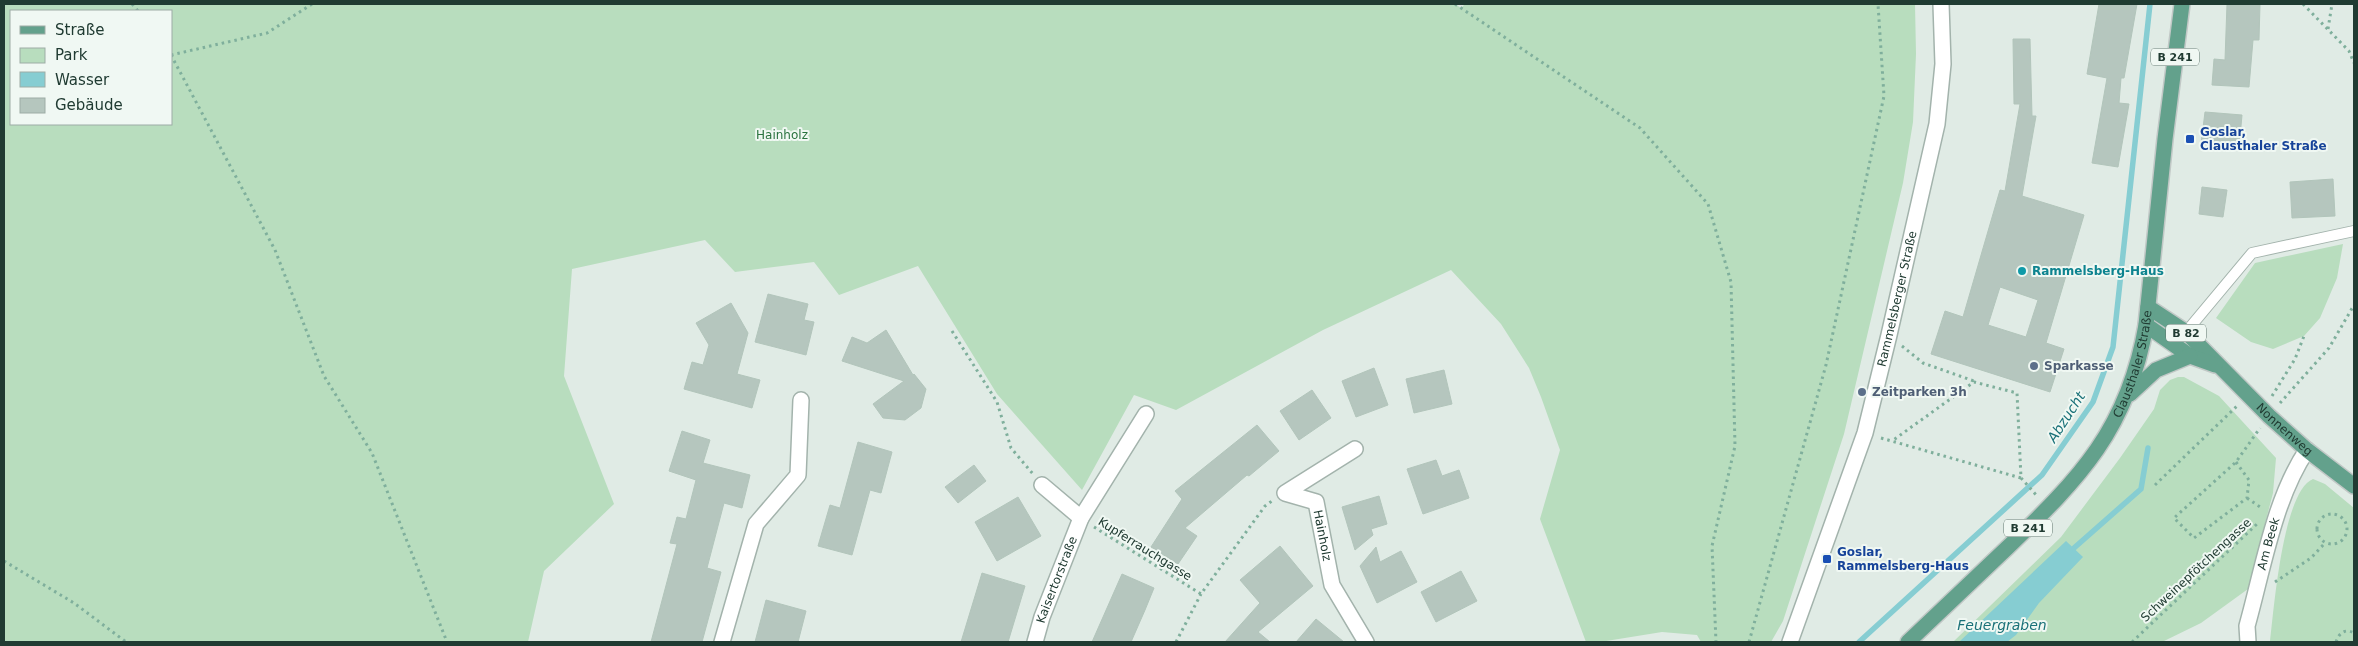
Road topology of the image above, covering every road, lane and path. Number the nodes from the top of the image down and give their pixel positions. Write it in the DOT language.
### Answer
graph roads {
  1 [pos="312,4"];
  2 [pos="1455,4"];
  3 [pos="1878,4"];
  4 [pos="1941,4"];
  5 [pos="2182,4"];
  6 [pos="2303,4"];
  7 [pos="2332,4"];
  8 [pos="2328,29"];
  9 [pos="172,55"];
  10 [pos="172,57"];
  11 [pos="2354,63"];
  12 [pos="2354,231"];
  13 [pos="2354,305"];
  14 [pos="2148,308"];
  15 [pos="2146,326"];
  16 [pos="952,330"];
  17 [pos="2186,332"];
  18 [pos="1889,335"];
  19 [pos="2304,336"];
  20 [pos="2190,356"];
  21 [pos="2219,367"];
  22 [pos="1974,382"];
  23 [pos="2248,396"];
  24 [pos="2127,397"];
  25 [pos="801,400"];
  26 [pos="2266,412"];
  27 [pos="1146,414"];
  28 [pos="1865,433"];
  29 [pos="1892,441"];
  30 [pos="1355,449"];
  31 [pos="2307,450"];
  32 [pos="2236,462"];
  33 [pos="2021,478"];
  34 [pos="1042,484"];
  35 [pos="2155,485"];
  36 [pos="2354,486"];
  37 [pos="2032,492"];
  38 [pos="1265,506"];
  39 [pos="1081,518"];
  40 [pos="2277,519"];
  41 [pos="2325,542"];
  42 [pos="4,561"];
  43 [pos="2260,581"];
  44 [pos="1201,594"];
  45 [pos="2354,633"];
  46 [pos="126,642"];
  47 [pos="447,642"];
  48 [pos="722,642"];
  49 [pos="1035,642"];
  50 [pos="1176,642"];
  51 [pos="1366,642"];
  52 [pos="1716,642"];
  53 [pos="1749,642"];
  54 [pos="1790,642"];
  55 [pos="1908,642"];
  56 [pos="2132,642"];
  57 [pos="2248,642"];
  58 [pos="2336,642"];
  1 -- 9 [label="path"];
  2 -- 52 [label="path"];
  3 -- 53 [label="path"];
  4 -- 18 [label="street, Rammelsberger Straße"];
  5 -- 14 [label="main road, Clausthaler Straße / B 241"];
  6 -- 8 [label="path"];
  7 -- 8 [label="path"];
  8 -- 11 [label="path"];
  10 -- 47 [label="path"];
  12 -- 17 [label="lane"];
  13 -- 26 [label="path"];
  14 -- 15 [label="main road, Clausthaler Straße / B 241"];
  14 -- 17 [label="main road, Nonnenweg / B 82"];
  15 -- 20 [label="main road, Nonnenweg"];
  15 -- 24 [label="main road, Clausthaler Straße / B 241"];
  16 -- 34 [label="path"];
  17 -- 21 [label="main road, Nonnenweg / B 82"];
  18 -- 22 [label="path"];
  18 -- 28 [label="street, Rammelsberger Straße"];
  19 -- 26 [label="path"];
  20 -- 21 [label="main road, Nonnenweg / B 82"];
  20 -- 24 [label="main road, B 82"];
  21 -- 23 [label="main road, Nonnenweg / B 82"];
  22 -- 29 [label="path"];
  22 -- 33 [label="path"];
  23 -- 26 [label="main road, Nonnenweg / B 82"];
  23 -- 35 [label="path"];
  24 -- 55 [label="main road, Clausthaler Straße / B 241"];
  25 -- 48 [label="street"];
  26 -- 31 [label="main road, Nonnenweg / B 82"];
  26 -- 32 [label="path"];
  27 -- 39 [label="street, Kaisertorstraße"];
  28 -- 29 [label="path"];
  28 -- 54 [label="street, Rammelsberger Straße"];
  29 -- 33 [label="path"];
  30 -- 51 [label="street, Hainholz"];
  31 -- 36 [label="main road, Nonnenweg / B 82"];
  31 -- 40 [label="street, Am Beek"];
  32 -- 32 [label="path"];
  33 -- 37 [label="path"];
  34 -- 39 [label="street"];
  38 -- 44 [label="path, Kupferrauchgasse"];
  39 -- 44 [label="path, Kupferrauchgasse"];
  39 -- 49 [label="street, Kaisertorstraße"];
  40 -- 43 [label="street, Am Beek"];
  40 -- 56 [label="path, Schweinepfötchengasse"];
  41 -- 41 [label="path"];
  41 -- 43 [label="path"];
  42 -- 46 [label="path"];
  43 -- 57 [label="street, Am Beek"];
  44 -- 50 [label="path, Kupferrauchgasse"];
  45 -- 58 [label="path"];
}
